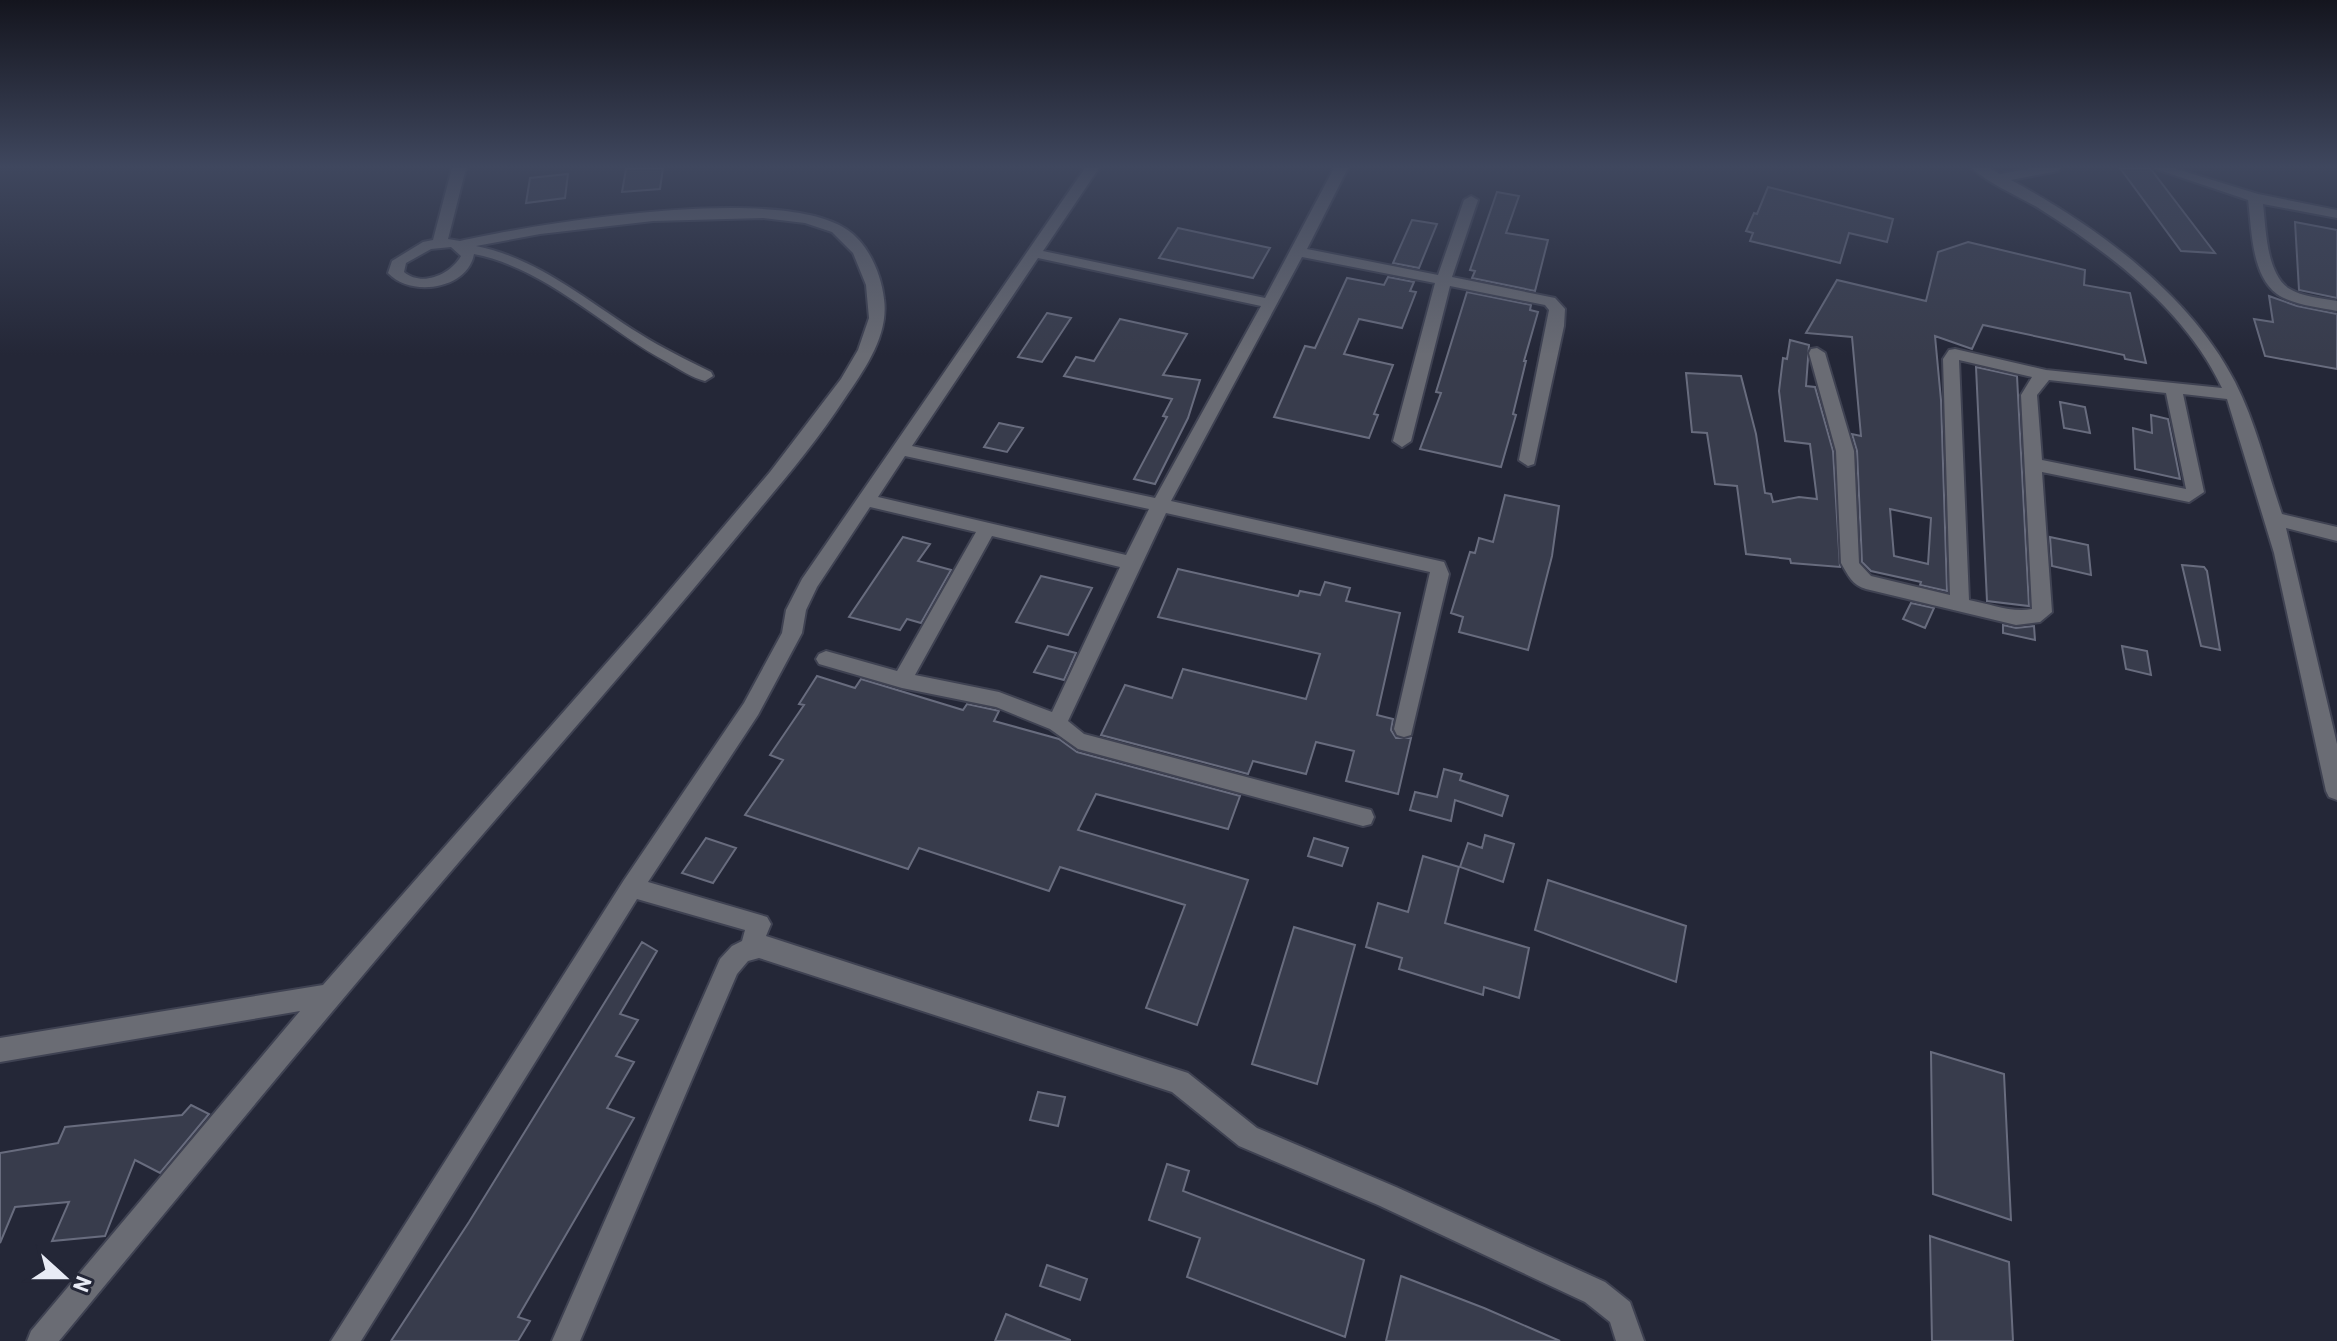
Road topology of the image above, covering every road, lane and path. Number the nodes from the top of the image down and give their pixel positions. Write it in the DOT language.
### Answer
graph roads {
  1 [pos="443,231"];
  2 [pos="543,231"];
  3 [pos="839,231"];
  4 [pos="1049,231"];
  5 [pos="1310,231"];
  6 [pos="1461,231"];
  7 [pos="2078,231"];
  8 [pos="2260,231"];
  9 [pos="440,243"];
  10 [pos="462,247"];
  11 [pos="1299,252"];
  12 [pos="1034,253"];
  13 [pos="1444,279"];
  14 [pos="1272,304"];
  15 [pos="2337,306"];
  16 [pos="1817,353"];
  17 [pos="2046,375"];
  18 [pos="705,376"];
  19 [pos="2174,389"];
  20 [pos="2233,394"];
  21 [pos="1402,441"];
  22 [pos="900,449"];
  23 [pos="1528,460"];
  24 [pos="2032,464"];
  25 [pos="865,500"];
  26 [pos="1160,506"];
  27 [pos="2274,519"];
  28 [pos="988,527"];
  29 [pos="2337,534"];
  30 [pos="1133,563"];
  31 [pos="1960,605"];
  32 [pos="826,659"];
  33 [pos="902,680"];
  34 [pos="1057,723"];
  35 [pos="1404,729"];
  36 [pos="2337,791"];
  37 [pos="1363,817"];
  38 [pos="632,887"];
  39 [pos="751,947"];
  40 [pos="330,995"];
  41 [pos="0,1050"];
  42 [pos="41,1341"];
  43 [pos="345,1341"];
  44 [pos="566,1341"];
  45 [pos="1630,1341"];
  1 -- 9 [label="street"];
  2 -- 10 [label="street"];
  3 -- 40 [label="street"];
  4 -- 12 [label="street"];
  5 -- 11 [label="street"];
  6 -- 13 [label="street"];
  7 -- 20 [label="street"];
  8 -- 15 [label="street"];
  9 -- 10 [label="street"];
  9 -- 10 [label="street"];
  10 -- 18 [label="street"];
  11 -- 13 [label="street"];
  11 -- 14 [label="street"];
  12 -- 14 [label="street"];
  12 -- 22 [label="street"];
  13 -- 21 [label="street"];
  13 -- 23 [label="street"];
  14 -- 26 [label="street"];
  16 -- 31 [label="street"];
  17 -- 19 [label="street"];
  17 -- 24 [label="street"];
  17 -- 31 [label="street"];
  19 -- 20 [label="street"];
  19 -- 24 [label="street"];
  20 -- 27 [label="street"];
  22 -- 25 [label="street"];
  22 -- 26 [label="street"];
  24 -- 31 [label="street"];
  25 -- 28 [label="street"];
  25 -- 38 [label="street"];
  26 -- 30 [label="street"];
  26 -- 35 [label="street"];
  27 -- 29 [label="street"];
  27 -- 36 [label="street"];
  28 -- 30 [label="street"];
  28 -- 33 [label="street"];
  30 -- 34 [label="street"];
  32 -- 33 [label="street"];
  33 -- 34 [label="street"];
  34 -- 37 [label="street"];
  38 -- 39 [label="street"];
  38 -- 43 [label="street"];
  39 -- 44 [label="street"];
  39 -- 45 [label="street"];
  40 -- 41 [label="street"];
  40 -- 42 [label="street"];
}
